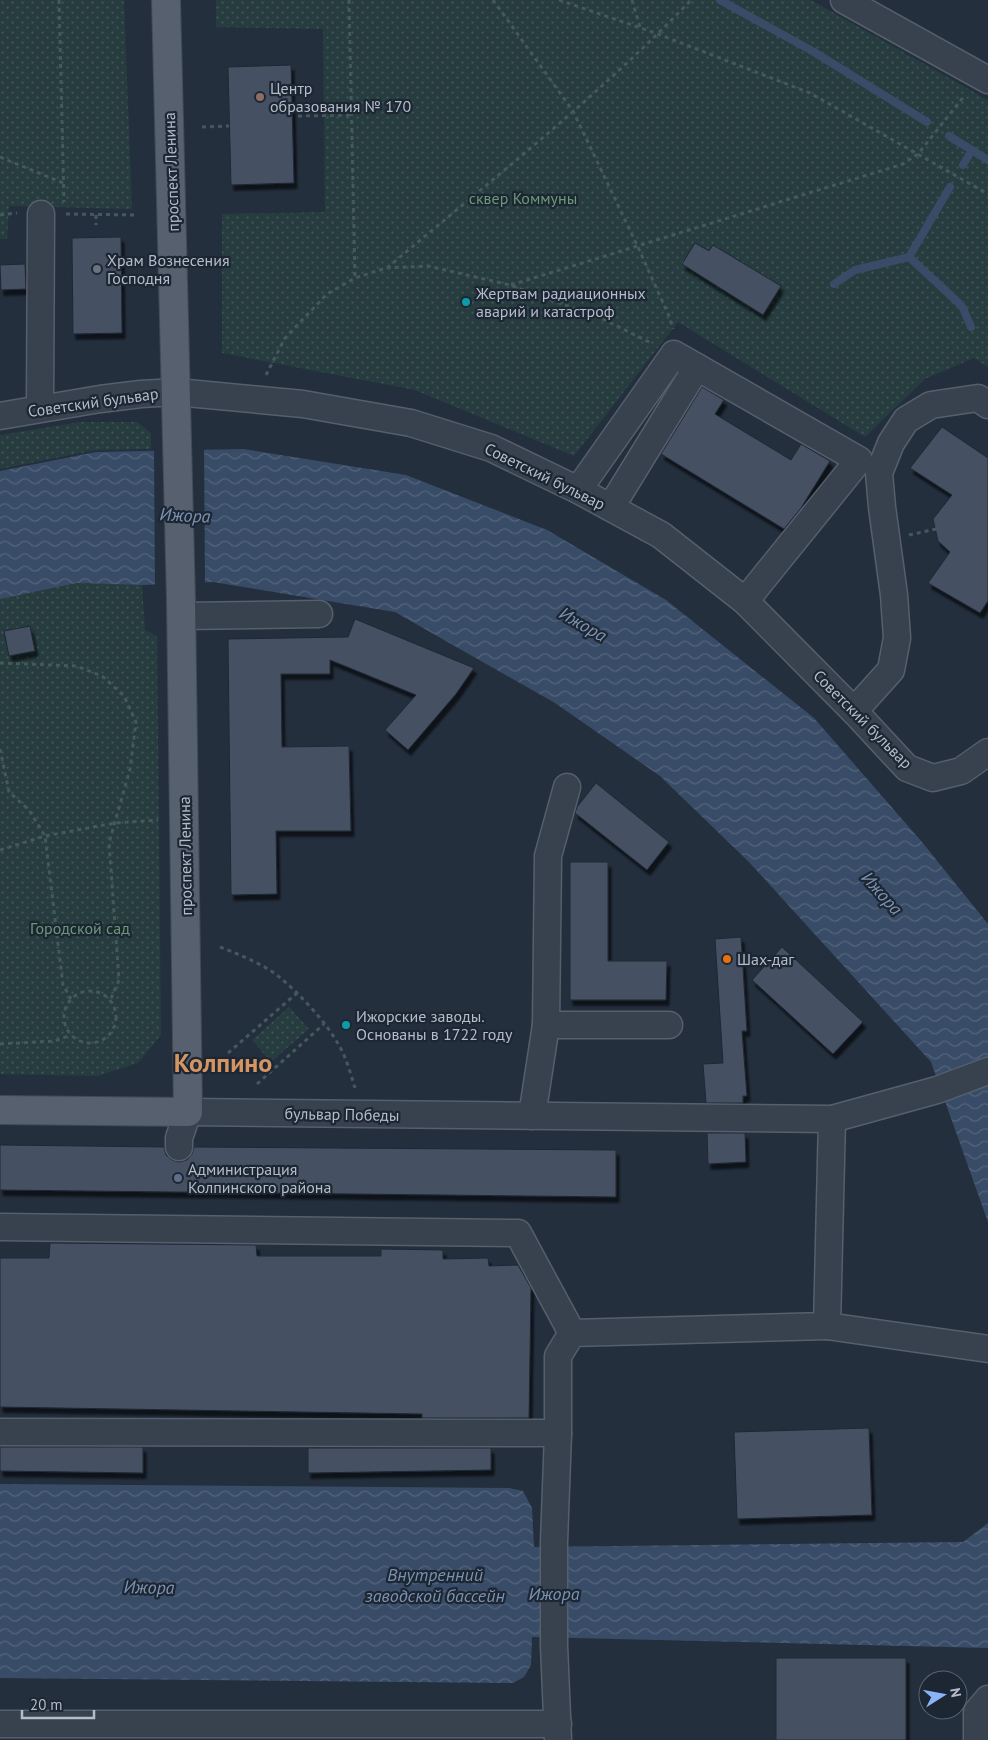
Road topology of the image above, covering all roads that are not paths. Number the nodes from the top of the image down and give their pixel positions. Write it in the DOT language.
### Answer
graph roads {
  1 [pos="166,0"];
  2 [pos="844,0"];
  3 [pos="985,72"];
  4 [pos="41,214"];
  5 [pos="697,367"];
  6 [pos="176,392"];
  7 [pos="988,404"];
  8 [pos="40,408"];
  9 [pos="0,416"];
  10 [pos="578,490"];
  11 [pos="611,508"];
  12 [pos="746,601"];
  13 [pos="181,609"];
  14 [pos="319,614"];
  15 [pos="854,711"];
  16 [pos="988,752"];
  17 [pos="567,787"];
  18 [pos="546,1025"];
  19 [pos="669,1025"];
  20 [pos="988,1071"];
  21 [pos="0,1110"];
  22 [pos="188,1112"];
  23 [pos="532,1116"];
  24 [pos="832,1118"];
  25 [pos="179,1147"];
  26 [pos="0,1227"];
  27 [pos="827,1326"];
  28 [pos="572,1333"];
  29 [pos="988,1350"];
  30 [pos="0,1432"];
  31 [pos="558,1433"];
  32 [pos="988,1699"];
  33 [pos="0,1724"];
  34 [pos="558,1732"];
  35 [pos="977,1740"];
  1 -- 6 [label="main road, проспект Ленина"];
  2 -- 3 [label="street"];
  4 -- 8 [label="street"];
  5 -- 10 [label="street"];
  5 -- 11 [label="street"];
  5 -- 12 [label="street"];
  6 -- 8 [label="street, Советский бульвар"];
  6 -- 10 [label="street, Советский бульвар"];
  6 -- 13 [label="main road, проспект Ленина"];
  7 -- 15 [label="street"];
  8 -- 9 [label="street, Советский бульвар"];
  10 -- 11 [label="street, Советский бульвар"];
  11 -- 12 [label="street, Советский бульвар"];
  12 -- 15 [label="street, Советский бульвар"];
  13 -- 14 [label="street"];
  13 -- 22 [label="main road, проспект Ленина"];
  15 -- 16 [label="street, Советский бульвар"];
  17 -- 18 [label="street"];
  18 -- 19 [label="street"];
  18 -- 23 [label="street"];
  20 -- 24 [label="street, бульвар Победы"];
  21 -- 22 [label="main road, бульвар Победы"];
  22 -- 23 [label="street, бульвар Победы"];
  22 -- 25 [label="street"];
  23 -- 24 [label="street, бульвар Победы"];
  24 -- 27 [label="street"];
  26 -- 28 [label="street"];
  27 -- 28 [label="street"];
  27 -- 29 [label="street"];
  28 -- 31 [label="street"];
  30 -- 31 [label="street"];
  31 -- 34 [label="street"];
  32 -- 35 [label="street"];
  33 -- 34 [label="street"];
}
